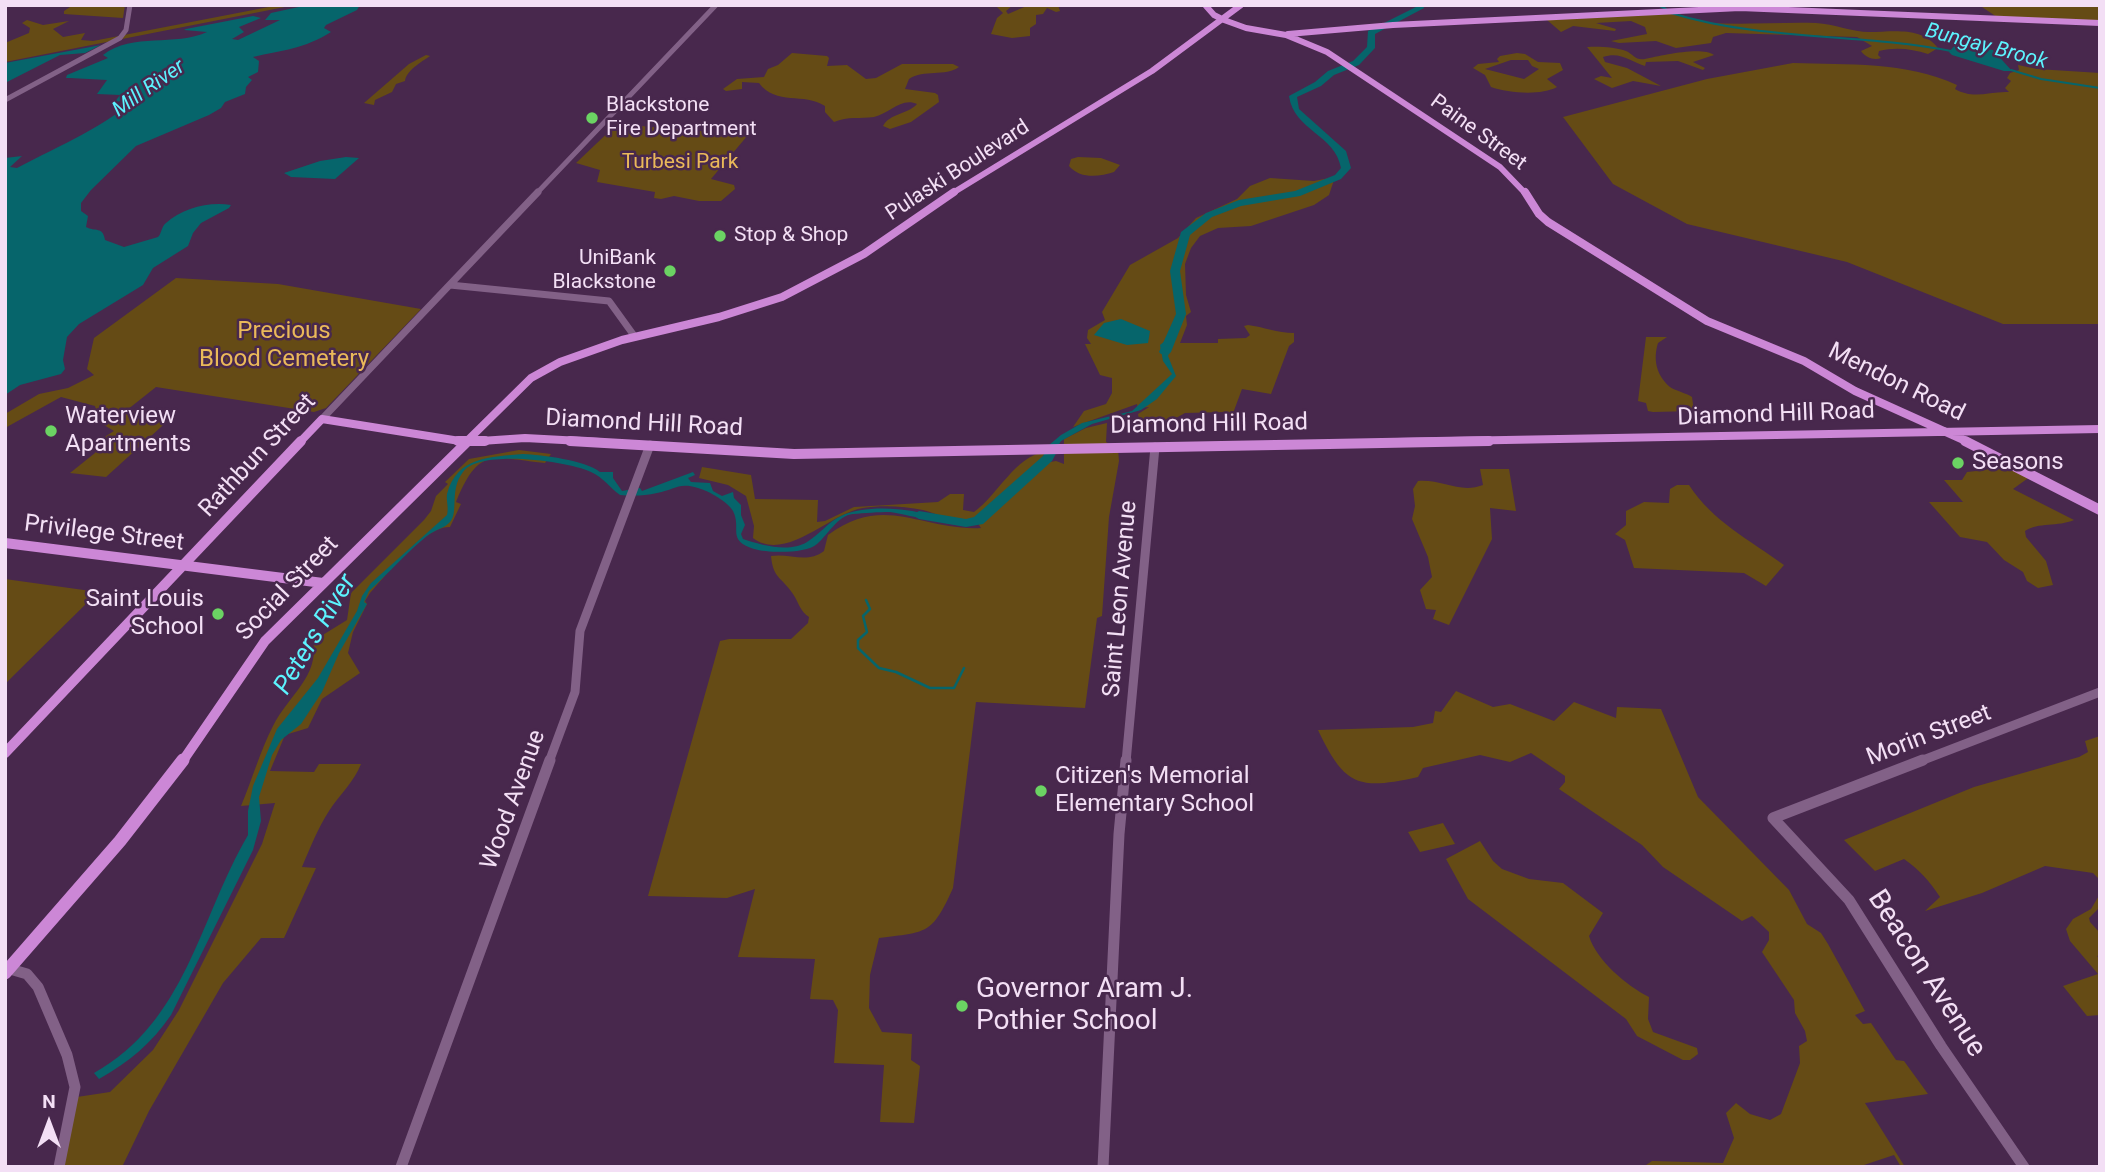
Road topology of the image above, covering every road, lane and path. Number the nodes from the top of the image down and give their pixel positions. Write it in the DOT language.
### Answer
graph roads {
  1 [pos="130,5"];
  2 [pos="716,5"];
  3 [pos="1241,5"];
  4 [pos="1205,6"];
  5 [pos="1215,10"];
  6 [pos="1235,10"];
  7 [pos="1224,20"];
  8 [pos="2100,23"];
  9 [pos="1242,26"];
  10 [pos="1213,29"];
  11 [pos="1289,36"];
  12 [pos="5,100"];
  13 [pos="450,285"];
  14 [pos="1707,321"];
  15 [pos="676,328"];
  16 [pos="635,337"];
  17 [pos="322,419"];
  18 [pos="2100,429"];
  19 [pos="1944,430"];
  20 [pos="466,442"];
  21 [pos="650,445"];
  22 [pos="1154,447"];
  23 [pos="2100,510"];
  24 [pos="5,543"];
  25 [pos="183,565"];
  26 [pos="323,583"];
  27 [pos="2100,692"];
  28 [pos="5,753"];
  29 [pos="1773,818"];
  30 [pos="7,972"];
  31 [pos="59,1167"];
  32 [pos="401,1167"];
  33 [pos="1103,1167"];
  34 [pos="2024,1167"];
  1 -- 12 [label="street"];
  2 -- 13 [label="street, Rathbun Street"];
  3 -- 6 [label="main road, Pulaski Boulevard"];
  4 -- 5 [label="main road"];
  4 -- 7 [label="main road"];
  5 -- 6 [label="main road"];
  5 -- 7 [label="main road"];
  6 -- 7 [label="main road, Pulaski Boulevard"];
  7 -- 9 [label="main road"];
  7 -- 10 [label="main road, Pulaski Boulevard"];
  8 -- 11 [label="main road"];
  9 -- 10 [label="main road"];
  9 -- 11 [label="main road, Paine Street"];
  10 -- 15 [label="main road, Pulaski Boulevard"];
  11 -- 14 [label="main road, Paine Street"];
  13 -- 16 [label="street"];
  13 -- 17 [label="street, Rathbun Street"];
  14 -- 19 [label="main road, Mendon Road"];
  15 -- 16 [label="main road, Social Street"];
  16 -- 20 [label="main road, Social Street"];
  17 -- 20 [label="main road, Diamond Hill Road"];
  17 -- 25 [label="main road, Rathbun Street"];
  18 -- 19 [label="main road, Diamond Hill Road"];
  19 -- 22 [label="main road, Diamond Hill Road"];
  19 -- 23 [label="main road, Mendon Road"];
  20 -- 21 [label="main road, Diamond Hill Road"];
  20 -- 26 [label="main road, Social Street"];
  21 -- 22 [label="main road, Diamond Hill Road"];
  21 -- 32 [label="street, Wood Avenue"];
  22 -- 33 [label="street, Saint Leon Avenue"];
  24 -- 25 [label="main road, Privilege Street"];
  25 -- 26 [label="main road, Privilege Street"];
  25 -- 28 [label="main road, Rathbun Street"];
  26 -- 30 [label="main road, Social Street"];
  27 -- 29 [label="street, Morin Street"];
  29 -- 34 [label="street, Beacon Avenue"];
  30 -- 31 [label="street"];
}
